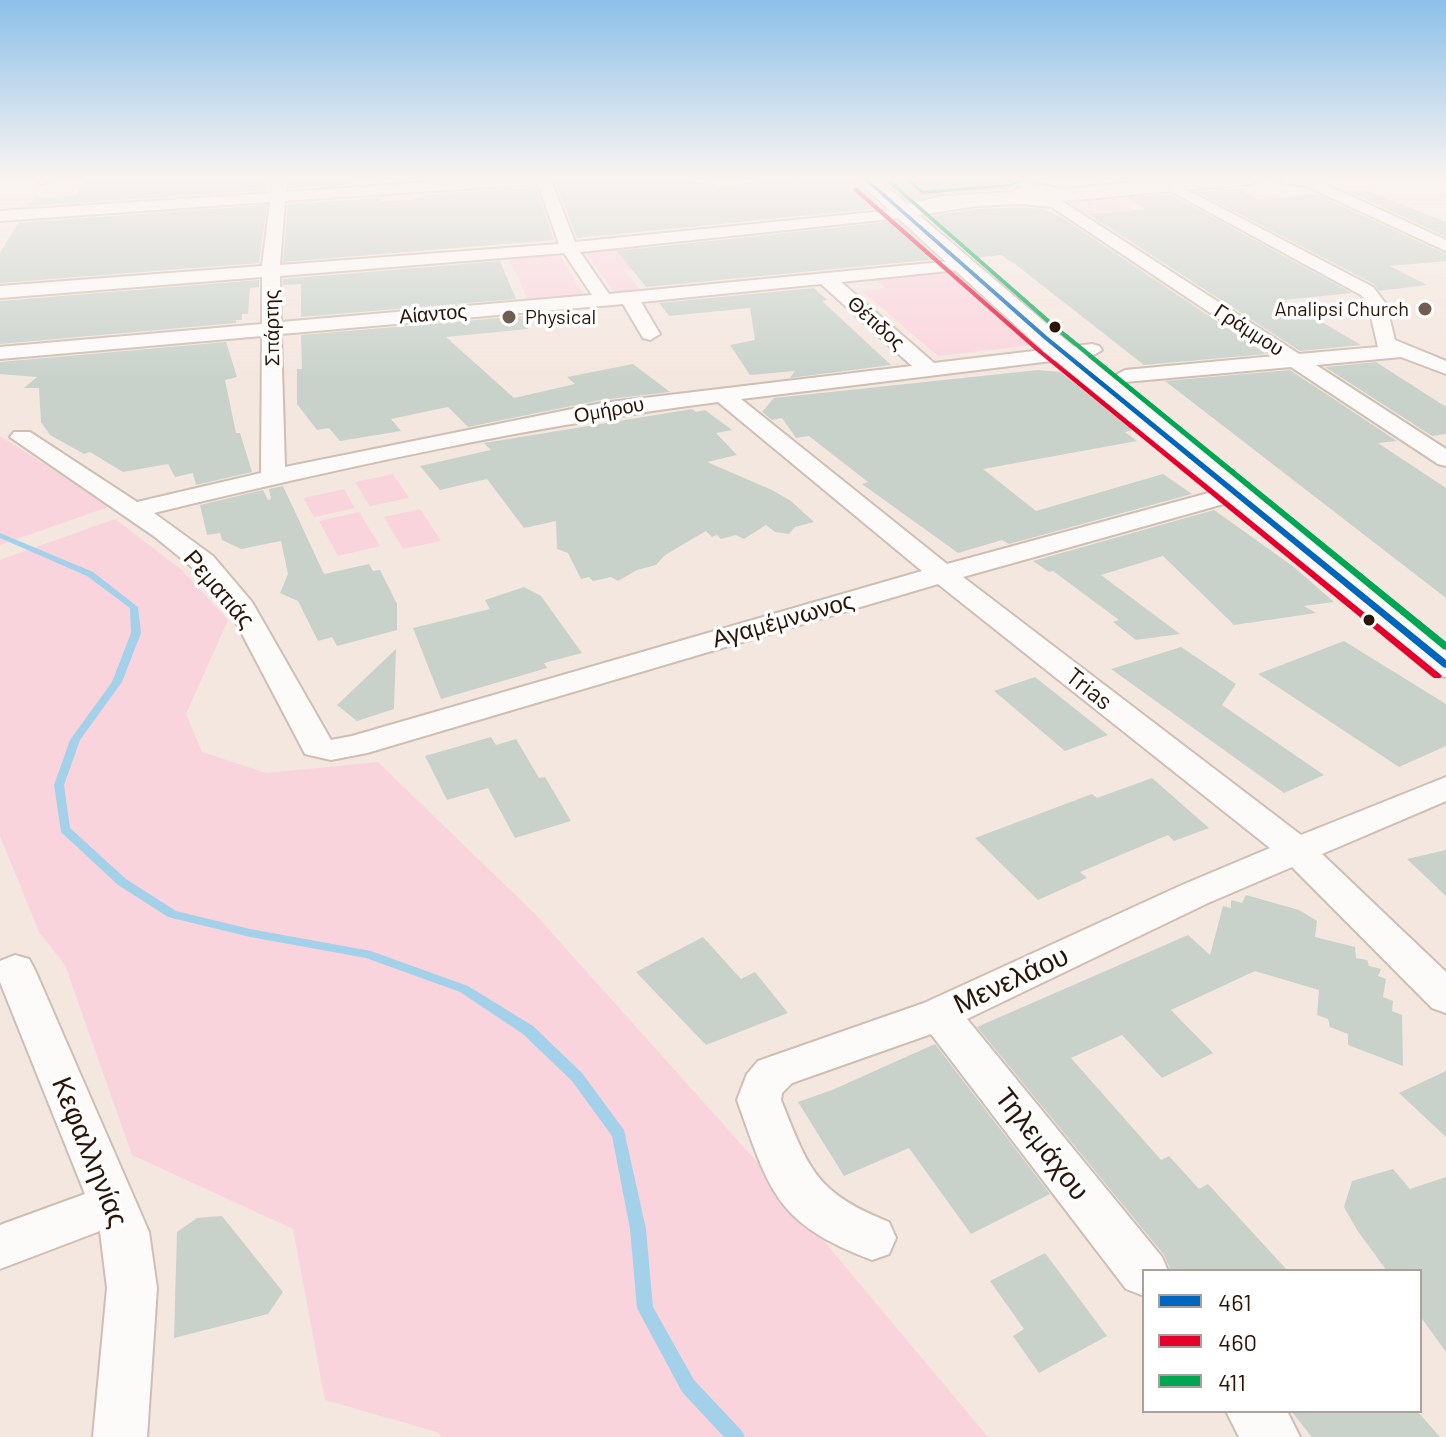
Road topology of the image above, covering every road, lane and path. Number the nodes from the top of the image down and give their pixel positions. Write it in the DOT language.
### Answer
graph roads {
  1 [pos="273,245"];
  2 [pos="568,245"];
  3 [pos="595,245"];
  4 [pos="943,245"];
  5 [pos="951,245"];
  6 [pos="1118,245"];
  7 [pos="1282,245"];
  8 [pos="569,248"];
  9 [pos="962,265"];
  10 [pos="271,269"];
  11 [pos="825,278"];
  12 [pos="0,292"];
  13 [pos="629,298"];
  14 [pos="604,300"];
  15 [pos="272,328"];
  16 [pos="650,334"];
  17 [pos="1446,346"];
  18 [pos="1400,350"];
  19 [pos="1078,352"];
  20 [pos="0,353"];
  21 [pos="1293,359"];
  22 [pos="1446,368"];
  23 [pos="928,369"];
  24 [pos="1125,376"];
  25 [pos="721,394"];
  26 [pos="22,437"];
  27 [pos="1446,459"];
  28 [pos="273,477"];
  29 [pos="1236,493"];
  30 [pos="133,510"];
  31 [pos="942,574"];
  32 [pos="1446,631"];
  33 [pos="1446,665"];
  34 [pos="331,750"];
  35 [pos="1446,788"];
  36 [pos="1296,850"];
  37 [pos="15,970"];
  38 [pos="1446,997"];
  39 [pos="939,1014"];
  40 [pos="113,1205"];
  41 [pos="872,1238"];
  42 [pos="0,1247"];
  43 [pos="1142,1270"];
  44 [pos="1255,1413"];
  45 [pos="120,1437"];
  46 [pos="1273,1437"];
  1 -- 10 [label="street, Σπάρτης"];
  2 -- 8 [label="street"];
  3 -- 8 [label="street"];
  4 -- 9 [label="main road"];
  5 -- 19 [label="main road"];
  6 -- 21 [label="street, Γράμμου"];
  7 -- 18 [label="street"];
  8 -- 10 [label="street"];
  8 -- 14 [label="street"];
  9 -- 11 [label="street, Αίαντος"];
  9 -- 19 [label="main road"];
  10 -- 12 [label="street"];
  10 -- 15 [label="street, Σπάρτης"];
  11 -- 13 [label="street, Αίαντος"];
  11 -- 23 [label="street, Θέτιδος"];
  13 -- 14 [label="street, Αίαντος"];
  13 -- 16 [label="street"];
  14 -- 15 [label="street, Αίαντος"];
  15 -- 20 [label="street, Αίαντος"];
  15 -- 28 [label="street, Σπάρτης"];
  17 -- 18 [label="street"];
  18 -- 21 [label="street"];
  18 -- 22 [label="street"];
  19 -- 23 [label="street, Ομήρου"];
  19 -- 24 [label="main road"];
  19 -- 29 [label="main road"];
  21 -- 24 [label="street"];
  21 -- 27 [label="street, Γράμμου"];
  23 -- 25 [label="street, Ομήρου"];
  24 -- 32 [label="main road"];
  25 -- 28 [label="street, Ομήρου"];
  25 -- 31 [label="street, Trias"];
  26 -- 30 [label="street, Ρεματιάς"];
  28 -- 30 [label="street, Ομήρου"];
  29 -- 31 [label="street, Αγαμέμνωνος"];
  29 -- 33 [label="main road"];
  30 -- 34 [label="street, Ρεματιάς"];
  31 -- 34 [label="street, Αγαμέμνωνος"];
  31 -- 36 [label="street, Trias"];
  35 -- 36 [label="street, Μενελάου"];
  36 -- 38 [label="street, Trias"];
  36 -- 39 [label="street, Μενελάου"];
  37 -- 40 [label="street, Κεφαλληνίας"];
  39 -- 41 [label="street, Μενελάου"];
  39 -- 43 [label="street, Τηλεμάχου"];
  40 -- 42 [label="street"];
  40 -- 45 [label="street, Κεφαλληνίας"];
  44 -- 46 [label="street"];
}
